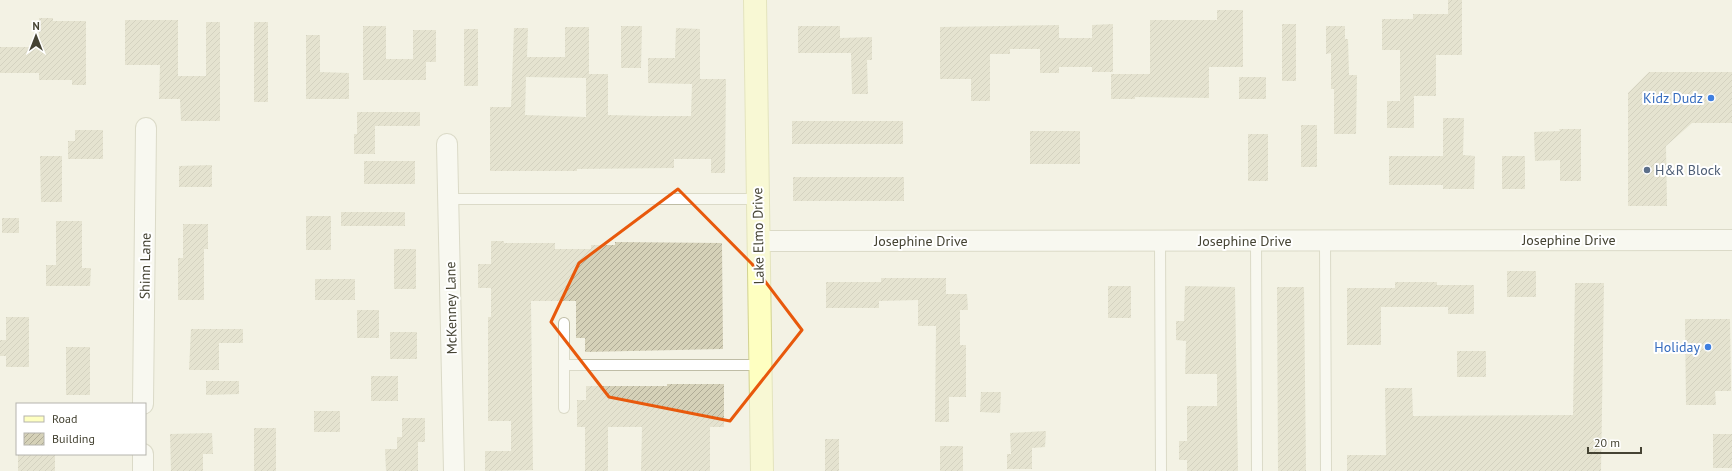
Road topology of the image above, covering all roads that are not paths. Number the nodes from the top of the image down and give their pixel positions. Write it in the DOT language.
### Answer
graph roads {
  1 [pos="755,0"];
  2 [pos="146,128"];
  3 [pos="447,144"];
  4 [pos="449,199"];
  5 [pos="758,199"];
  6 [pos="1256,240"];
  7 [pos="1325,240"];
  8 [pos="1732,240"];
  9 [pos="758,241"];
  10 [pos="1160,241"];
  11 [pos="564,323"];
  12 [pos="564,365"];
  13 [pos="760,365"];
  14 [pos="143,403"];
  15 [pos="564,408"];
  16 [pos="143,455"];
  17 [pos="143,471"];
  18 [pos="454,471"];
  19 [pos="762,471"];
  20 [pos="1161,471"];
  21 [pos="1257,471"];
  22 [pos="1326,471"];
  1 -- 5 [label="main road, Lake Elmo Drive"];
  2 -- 14 [label="street, Shinn Lane"];
  3 -- 4 [label="street, McKenney Lane"];
  4 -- 5 [label="lane"];
  4 -- 18 [label="street, McKenney Lane"];
  5 -- 9 [label="main road, Lake Elmo Drive"];
  6 -- 7 [label="street, Josephine Drive"];
  6 -- 10 [label="street, Josephine Drive"];
  6 -- 21 [label="lane"];
  7 -- 8 [label="street, Josephine Drive"];
  7 -- 22 [label="lane"];
  9 -- 10 [label="street, Josephine Drive"];
  9 -- 13 [label="main road, Lake Elmo Drive"];
  10 -- 20 [label="lane"];
  11 -- 12 [label="lane"];
  12 -- 13 [label="lane"];
  12 -- 15 [label="lane"];
  13 -- 19 [label="main road, Lake Elmo Drive"];
  16 -- 17 [label="street"];
}
